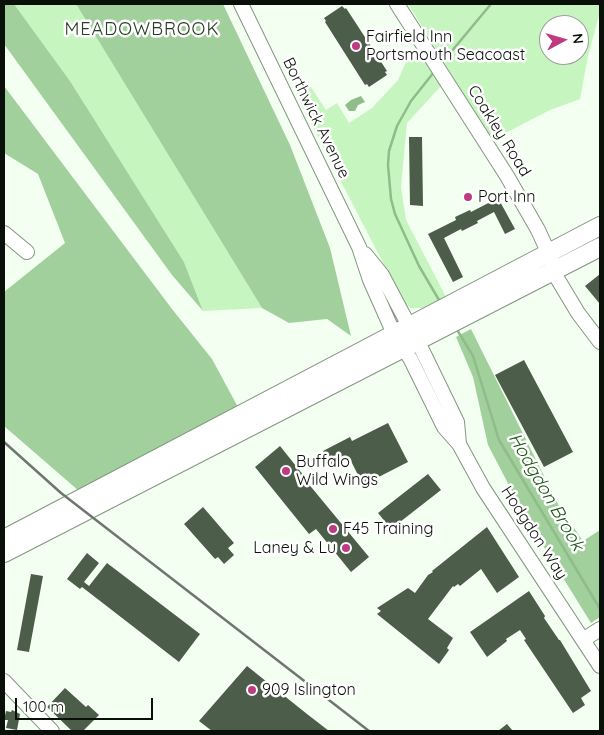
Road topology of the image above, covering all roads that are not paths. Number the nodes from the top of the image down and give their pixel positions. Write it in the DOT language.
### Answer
graph roads {
  1 [pos="241,4"];
  2 [pos="397,4"];
  3 [pos="600,226"];
  4 [pos="4,233"];
  5 [pos="600,246"];
  6 [pos="27,252"];
  7 [pos="552,262"];
  8 [pos="401,329"];
  9 [pos="600,342"];
  10 [pos="410,345"];
  11 [pos="4,538"];
  12 [pos="4,553"];
  13 [pos="598,630"];
  14 [pos="583,640"];
  15 [pos="600,666"];
  16 [pos="4,681"];
  17 [pos="52,731"];
  1 -- 8 [label="street, Borthwick Avenue"];
  2 -- 7 [label="street, Coakley Road"];
  3 -- 7 [label="main road"];
  4 -- 6 [label="street"];
  5 -- 7 [label="main road"];
  7 -- 8 [label="main road"];
  7 -- 9 [label="street, Coakley Road"];
  7 -- 10 [label="main road"];
  8 -- 10 [label="street, Borthwick Avenue"];
  8 -- 11 [label="main road"];
  10 -- 12 [label="main road"];
  10 -- 14 [label="street, Hodgdon Way"];
  13 -- 14 [label="street"];
  14 -- 15 [label="street, Hodgdon Way"];
  16 -- 17 [label="street"];
}
